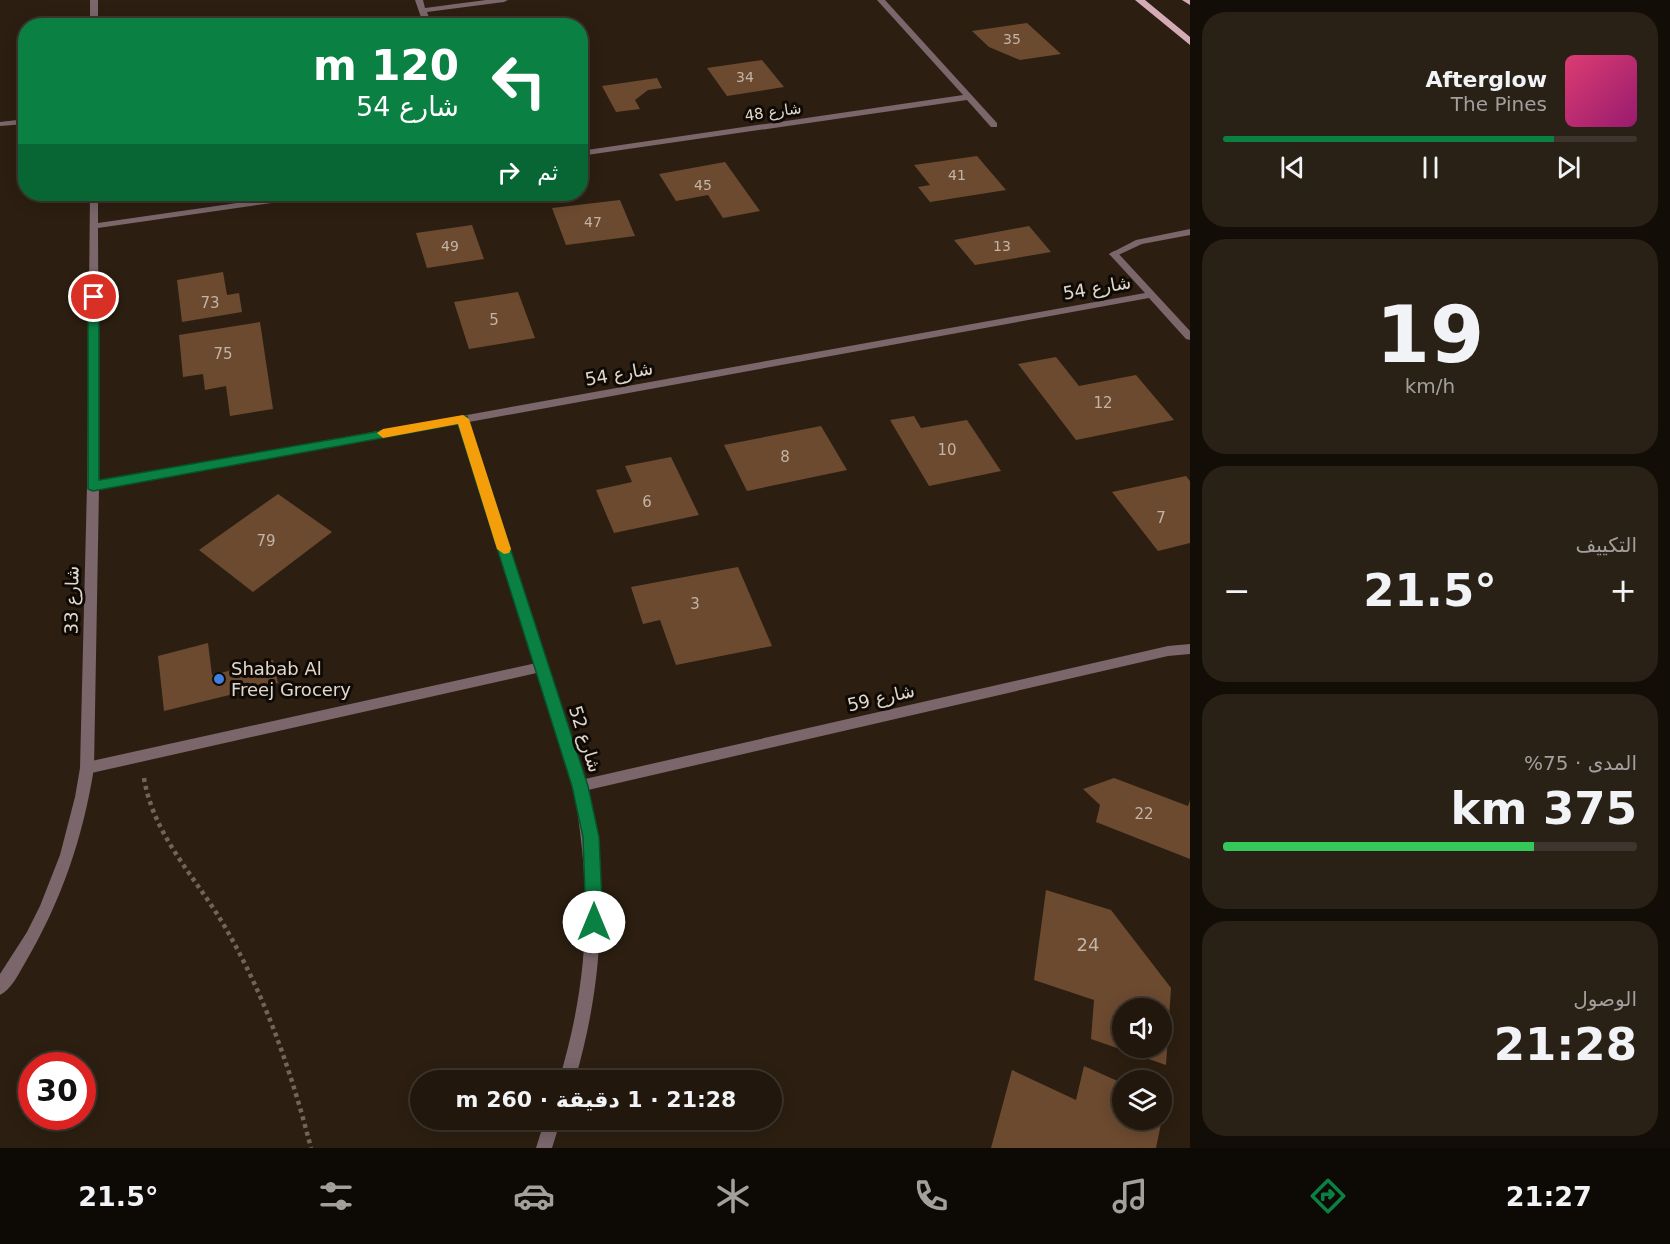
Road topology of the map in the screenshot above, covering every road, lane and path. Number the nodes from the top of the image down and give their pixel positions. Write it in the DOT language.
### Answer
graph roads {
  1 [pos="94,0"];
  2 [pos="419,0"];
  3 [pos="504,0"];
  4 [pos="881,0"];
  5 [pos="1140,0"];
  6 [pos="423,10"];
  7 [pos="94,18"];
  8 [pos="426,18"];
  9 [pos="1190,42"];
  10 [pos="969,97"];
  11 [pos="18,122"];
  12 [pos="0,124"];
  13 [pos="994,125"];
  14 [pos="588,153"];
  15 [pos="94,201"];
  16 [pos="266,201"];
  17 [pos="94,226"];
  18 [pos="1190,232"];
  19 [pos="1151,295"];
  20 [pos="1190,337"];
  21 [pos="463,419"];
  22 [pos="93,486"];
  23 [pos="1190,649"];
  24 [pos="542,667"];
  25 [pos="142,756"];
  26 [pos="87,768"];
  27 [pos="580,786"];
  28 [pos="0,987"];
  29 [pos="570,1070"];
  30 [pos="549,1130"];
  31 [pos="311,1148"];
  32 [pos="543,1148"];
  1 -- 7 [label="street"];
  2 -- 6 [label="street"];
  3 -- 6 [label="street"];
  4 -- 10 [label="street"];
  5 -- 9 [label="main road"];
  6 -- 8 [label="street"];
  10 -- 13 [label="street"];
  10 -- 14 [label="street, شارع 48"];
  11 -- 12 [label="street"];
  15 -- 17 [label="street, شارع 33"];
  16 -- 17 [label="street"];
  17 -- 22 [label="street, شارع 33"];
  18 -- 19 [label="street, شارع 54"];
  19 -- 20 [label="street, شارع 54"];
  19 -- 21 [label="street, شارع 54"];
  21 -- 22 [label="street, شارع 54"];
  21 -- 24 [label="street, شارع 52"];
  22 -- 26 [label="street, شارع 33"];
  23 -- 27 [label="street, شارع 59"];
  24 -- 25 [label="street"];
  24 -- 27 [label="street, شارع 52"];
  25 -- 26 [label="street"];
  25 -- 31 [label="path"];
  26 -- 28 [label="street, شارع 33"];
  27 -- 29 [label="street, شارع 52"];
  30 -- 32 [label="street"];
}
